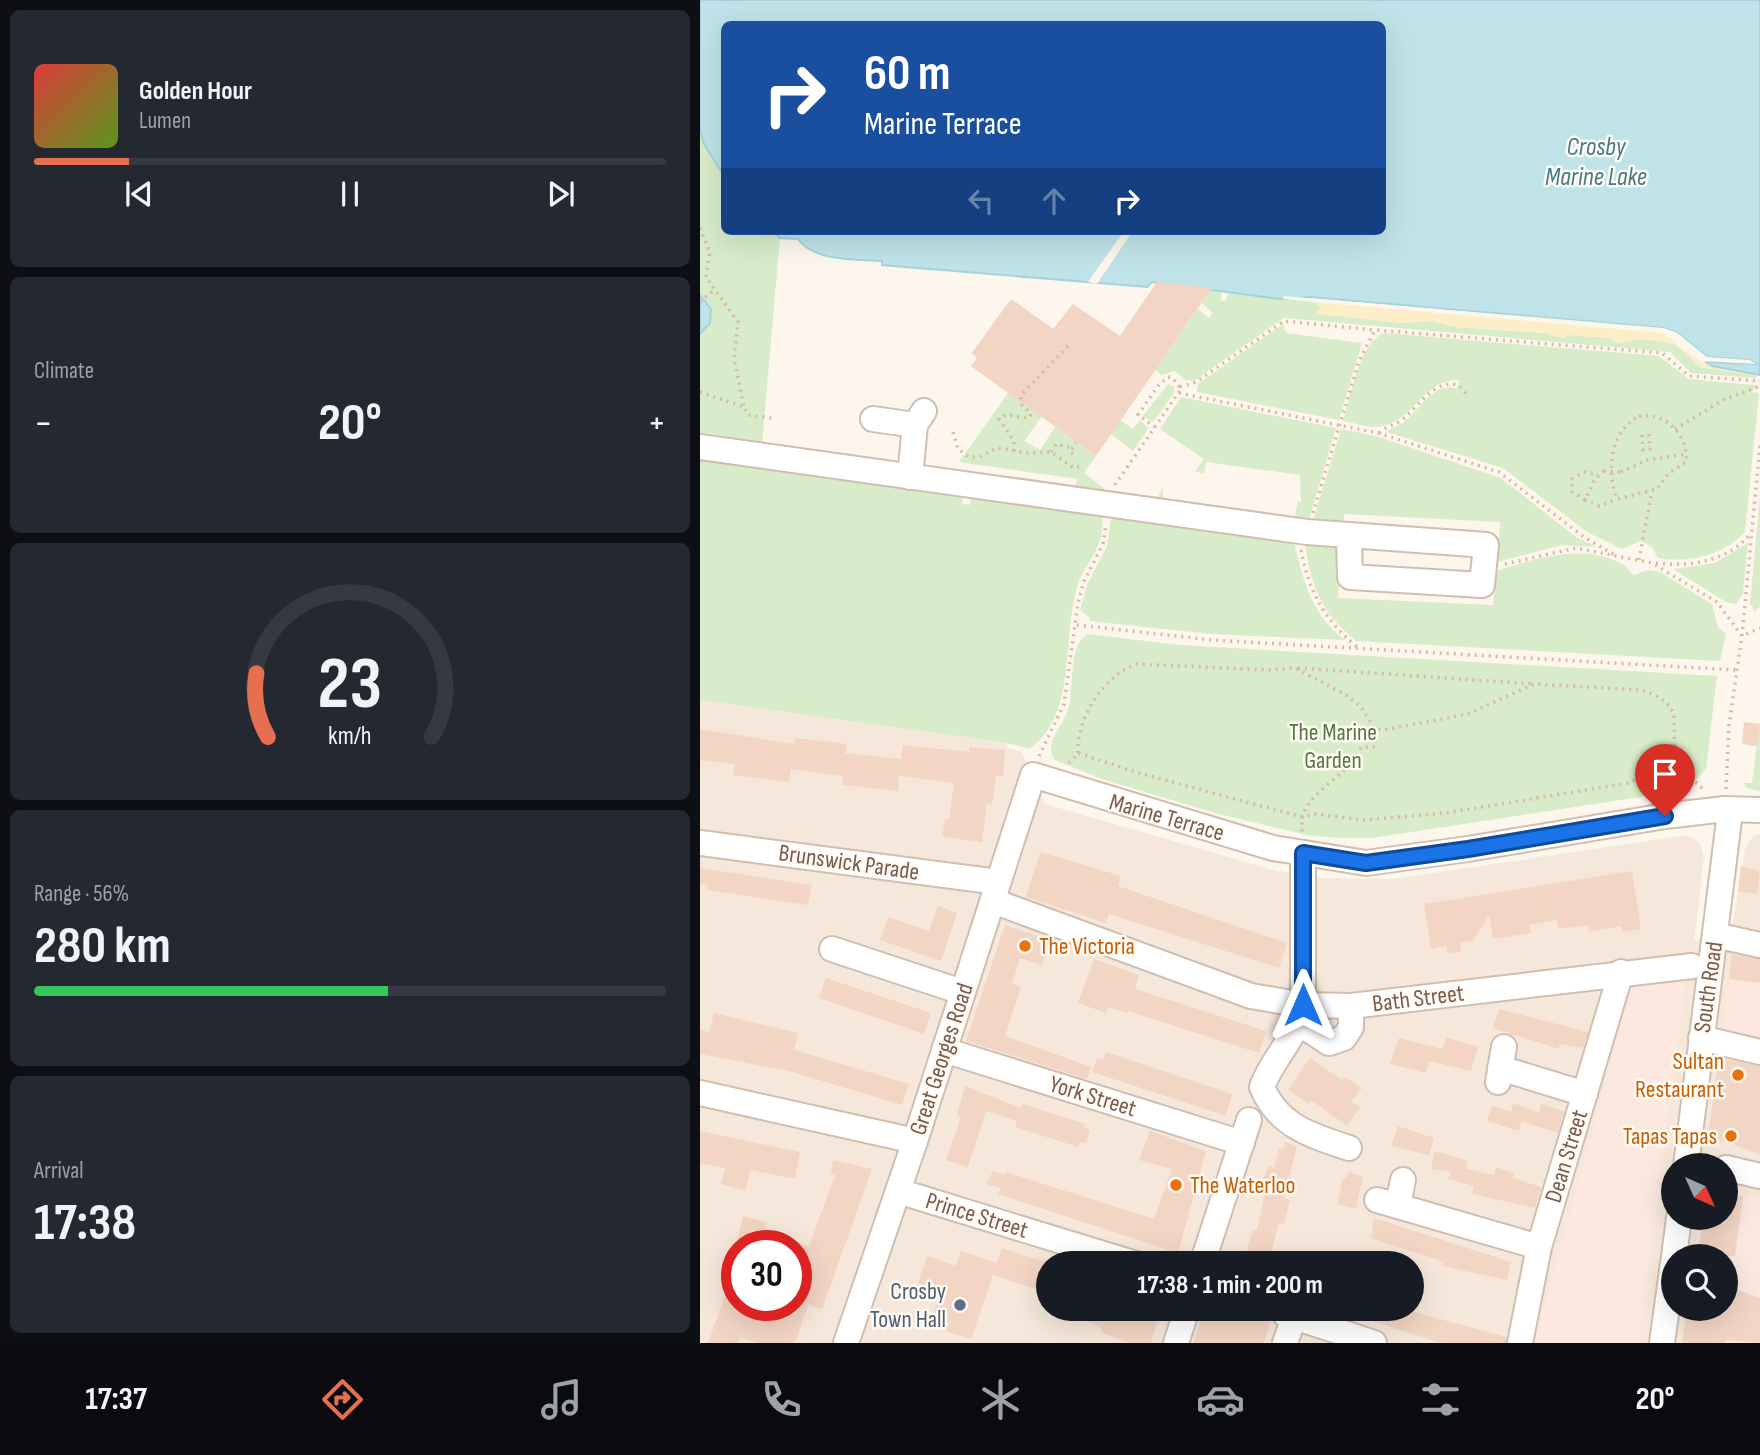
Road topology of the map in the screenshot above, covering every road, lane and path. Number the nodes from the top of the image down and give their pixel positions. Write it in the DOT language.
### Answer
graph roads {
  1 [pos="700,228"];
  2 [pos="715,289"];
  3 [pos="700,302"];
  4 [pos="1375,330"];
  5 [pos="1068,346"];
  6 [pos="1760,384"];
  7 [pos="1180,387"];
  8 [pos="700,392"];
  9 [pos="1178,393"];
  10 [pos="1469,397"];
  11 [pos="744,407"];
  12 [pos="772,418"];
  13 [pos="873,419"];
  14 [pos="1340,424"];
  15 [pos="1155,427"];
  16 [pos="1675,429"];
  17 [pos="953,432"];
  18 [pos="1378,433"];
  19 [pos="1649,434"];
  20 [pos="1642,435"];
  21 [pos="1076,442"];
  22 [pos="1760,445"];
  23 [pos="700,447"];
  24 [pos="1646,450"];
  25 [pos="1014,451"];
  26 [pos="1051,452"];
  27 [pos="1687,454"];
  28 [pos="1647,460"];
  29 [pos="1081,466"];
  30 [pos="1599,474"];
  31 [pos="910,477"];
  32 [pos="1652,491"];
  33 [pos="1585,499"];
  34 [pos="1617,499"];
  35 [pos="1110,504"];
  36 [pos="1302,531"];
  37 [pos="1752,531"];
  38 [pos="1349,537"];
  39 [pos="1615,555"];
  40 [pos="1639,560"];
  41 [pos="1652,563"];
  42 [pos="1484,565"];
  43 [pos="1077,625"];
  44 [pos="1760,628"];
  45 [pos="1742,636"];
  46 [pos="1358,648"];
  47 [pos="1295,668"];
  48 [pos="1736,670"];
  49 [pos="1534,684"];
  50 [pos="1375,729"];
  51 [pos="1078,753"];
  52 [pos="1675,763"];
  53 [pos="1033,775"];
  54 [pos="1057,783"];
  55 [pos="1725,809"];
  56 [pos="1760,810"];
  57 [pos="1302,817"];
  58 [pos="700,842"];
  59 [pos="1303,853"];
  60 [pos="995,891"];
  61 [pos="1715,935"];
  62 [pos="1760,945"];
  63 [pos="832,949"];
  64 [pos="1692,966"];
  65 [pos="1621,972"];
  66 [pos="962,992"];
  67 [pos="1351,1006"];
  68 [pos="1302,1015"];
  69 [pos="1701,1038"];
  70 [pos="944,1050"];
  71 [pos="1760,1052"];
  72 [pos="1501,1065"];
  73 [pos="700,1093"];
  74 [pos="1585,1094"];
  75 [pos="915,1141"];
  76 [pos="1349,1148"];
  77 [pos="1687,1153"];
  78 [pos="1738,1171"];
  79 [pos="1760,1176"];
  80 [pos="1403,1180"];
  81 [pos="898,1191"];
  82 [pos="1539,1247"];
  83 [pos="1094,1251"];
  84 [pos="1206,1251"];
  85 [pos="1183,1321"];
  86 [pos="1284,1321"];
  87 [pos="1307,1321"];
  88 [pos="1665,1321"];
  89 [pos="854,1341"];
  90 [pos="1369,1342"];
  91 [pos="1176,1343"];
  92 [pos="1285,1343"];
  93 [pos="1520,1343"];
  94 [pos="1662,1343"];
  1 -- 2 [label="path"];
  2 -- 3 [label="path"];
  2 -- 11 [label="path"];
  4 -- 6 [label="path"];
  4 -- 7 [label="path"];
  4 -- 14 [label="path"];
  5 -- 25 [label="path"];
  6 -- 16 [label="path"];
  7 -- 9 [label="path"];
  7 -- 15 [label="path"];
  8 -- 11 [label="path"];
  9 -- 14 [label="path"];
  9 -- 15 [label="path"];
  10 -- 18 [label="path"];
  11 -- 12 [label="path"];
  13 -- 31 [label="street"];
  14 -- 18 [label="path"];
  14 -- 36 [label="path"];
  15 -- 35 [label="path"];
  16 -- 27 [label="path"];
  16 -- 34 [label="path"];
  17 -- 25 [label="path"];
  18 -- 39 [label="path"];
  19 -- 24 [label="path"];
  20 -- 24 [label="path"];
  21 -- 26 [label="path"];
  22 -- 37 [label="path"];
  23 -- 31 [label="street"];
  24 -- 28 [label="path"];
  25 -- 26 [label="path"];
  26 -- 29 [label="path"];
  27 -- 28 [label="path"];
  27 -- 32 [label="path"];
  28 -- 30 [label="path, bridge"];
  30 -- 33 [label="path"];
  30 -- 33 [label="path"];
  31 -- 35 [label="street"];
  32 -- 34 [label="path"];
  32 -- 40 [label="path"];
  33 -- 34 [label="path"];
  35 -- 36 [label="street"];
  35 -- 43 [label="path"];
  36 -- 38 [label="street"];
  36 -- 46 [label="path"];
  37 -- 41 [label="path"];
  37 -- 45 [label="path"];
  38 -- 42 [label="street"];
  38 -- 42 [label="street"];
  39 -- 40 [label="path"];
  39 -- 42 [label="path"];
  40 -- 41 [label="path"];
  41 -- 45 [label="path"];
  43 -- 46 [label="path"];
  43 -- 53 [label="path"];
  44 -- 45 [label="path"];
  45 -- 48 [label="path"];
  46 -- 48 [label="path"];
  47 -- 49 [label="path"];
  47 -- 50 [label="path"];
  47 -- 51 [label="path"];
  48 -- 55 [label="path"];
  49 -- 50 [label="path"];
  49 -- 52 [label="path"];
  50 -- 57 [label="path"];
  51 -- 54 [label="path"];
  51 -- 57 [label="path"];
  52 -- 55 [label="path"];
  52 -- 57 [label="path"];
  53 -- 54 [label="street, Marine Terrace"];
  53 -- 60 [label="street, Great Georges Road"];
  54 -- 59 [label="street, Marine Terrace"];
  55 -- 56 [label="street, Marine Terrace"];
  55 -- 59 [label="street, Marine Terrace"];
  55 -- 61 [label="street, South Road"];
  57 -- 59 [label="path"];
  58 -- 60 [label="street, Brunswick Parade"];
  59 -- 68 [label="street"];
  60 -- 66 [label="street, Great Georges Road"];
  60 -- 68 [label="street, Bath Street"];
  61 -- 62 [label="street"];
  61 -- 69 [label="street, South Road"];
  63 -- 66 [label="street"];
  64 -- 65 [label="street, Bath Street"];
  65 -- 67 [label="street, Bath Street"];
  65 -- 74 [label="street, Dean Street"];
  66 -- 70 [label="street, Great Georges Road"];
  67 -- 68 [label="street, Bath Street"];
  67 -- 68 [label="street"];
  68 -- 76 [label="street"];
  69 -- 71 [label="street"];
  69 -- 77 [label="street, South Road"];
  70 -- 75 [label="street, Great Georges Road"];
  70 -- 84 [label="street, York Street"];
  72 -- 74 [label="street"];
  73 -- 75 [label="street"];
  74 -- 82 [label="street, Dean Street"];
  75 -- 81 [label="street, Great Georges Road"];
  78 -- 79 [label="street"];
  80 -- 82 [label="street"];
  81 -- 83 [label="street, Prince Street"];
  81 -- 89 [label="street, Great Georges Road"];
  82 -- 93 [label="street, Dean Street"];
  85 -- 91 [label="street"];
  86 -- 92 [label="street"];
  87 -- 90 [label="street"];
  88 -- 94 [label="street"];
}
